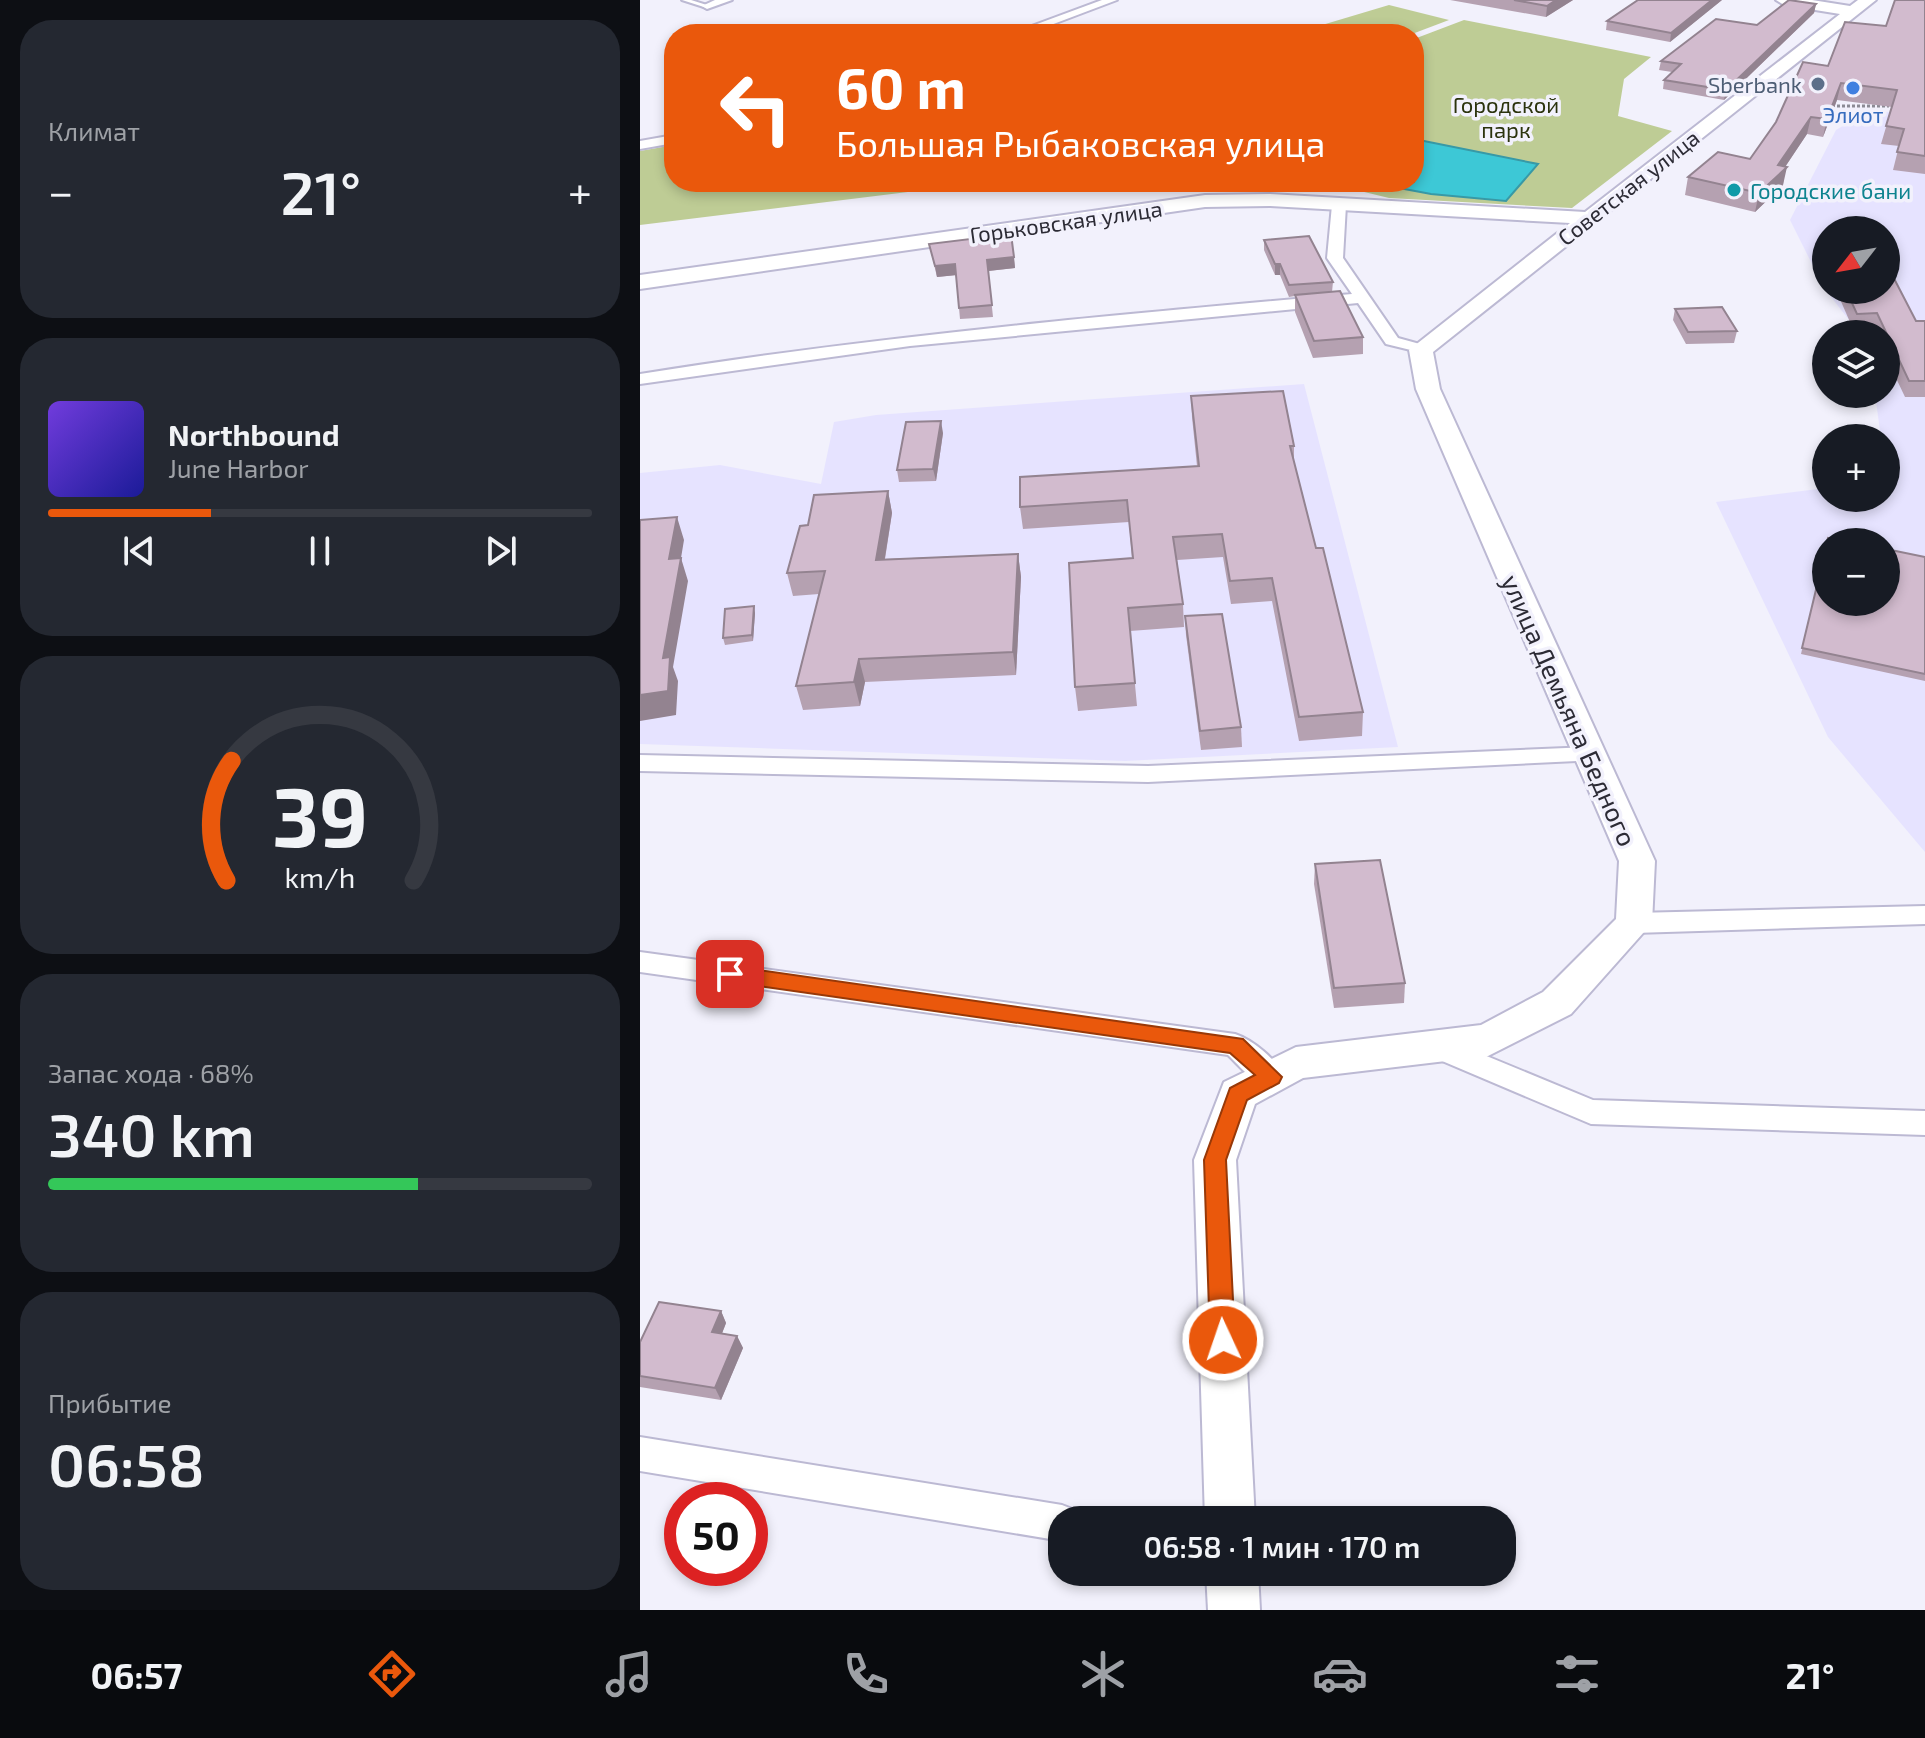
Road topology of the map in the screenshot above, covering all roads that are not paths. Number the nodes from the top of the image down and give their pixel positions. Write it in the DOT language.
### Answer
graph roads {
  1 [pos="685,0"];
  2 [pos="727,0"];
  3 [pos="1112,0"];
  4 [pos="1784,0"];
  5 [pos="1868,0"];
  6 [pos="707,6"];
  7 [pos="1850,11"];
  8 [pos="1044,24"];
  9 [pos="664,141"];
  10 [pos="640,145"];
  11 [pos="1339,205"];
  12 [pos="1591,218"];
  13 [pos="640,282"];
  14 [pos="1362,298"];
  15 [pos="1421,350"];
  16 [pos="640,379"];
  17 [pos="1590,755"];
  18 [pos="640,763"];
  19 [pos="1925,915"];
  20 [pos="1634,923"];
  21 [pos="640,962"];
  22 [pos="1436,1046"];
  23 [pos="1271,1077"];
  24 [pos="1925,1123"];
  25 [pos="640,1454"];
  26 [pos="1229,1506"];
  27 [pos="1048,1521"];
  28 [pos="1233,1586"];
  29 [pos="1234,1610"];
  1 -- 6 [label="lane"];
  2 -- 6 [label="street"];
  3 -- 8 [label="street"];
  4 -- 7 [label="main road"];
  5 -- 7 [label="main road, Советская улица"];
  7 -- 12 [label="main road, Советская улица"];
  9 -- 10 [label="street"];
  11 -- 12 [label="main road, Горьковская улица"];
  11 -- 13 [label="main road, Горьковская улица"];
  11 -- 14 [label="street"];
  12 -- 15 [label="main road, Советская улица"];
  14 -- 15 [label="street"];
  14 -- 16 [label="street"];
  15 -- 17 [label="main road, улица Демьяна Бедного"];
  17 -- 18 [label="street"];
  17 -- 20 [label="main road, улица Демьяна Бедного"];
  19 -- 20 [label="street"];
  20 -- 22 [label="main road"];
  21 -- 23 [label="street"];
  22 -- 23 [label="main road"];
  22 -- 24 [label="street"];
  23 -- 26 [label="main road"];
  25 -- 27 [label="street"];
  28 -- 29 [label="main road"];
}
